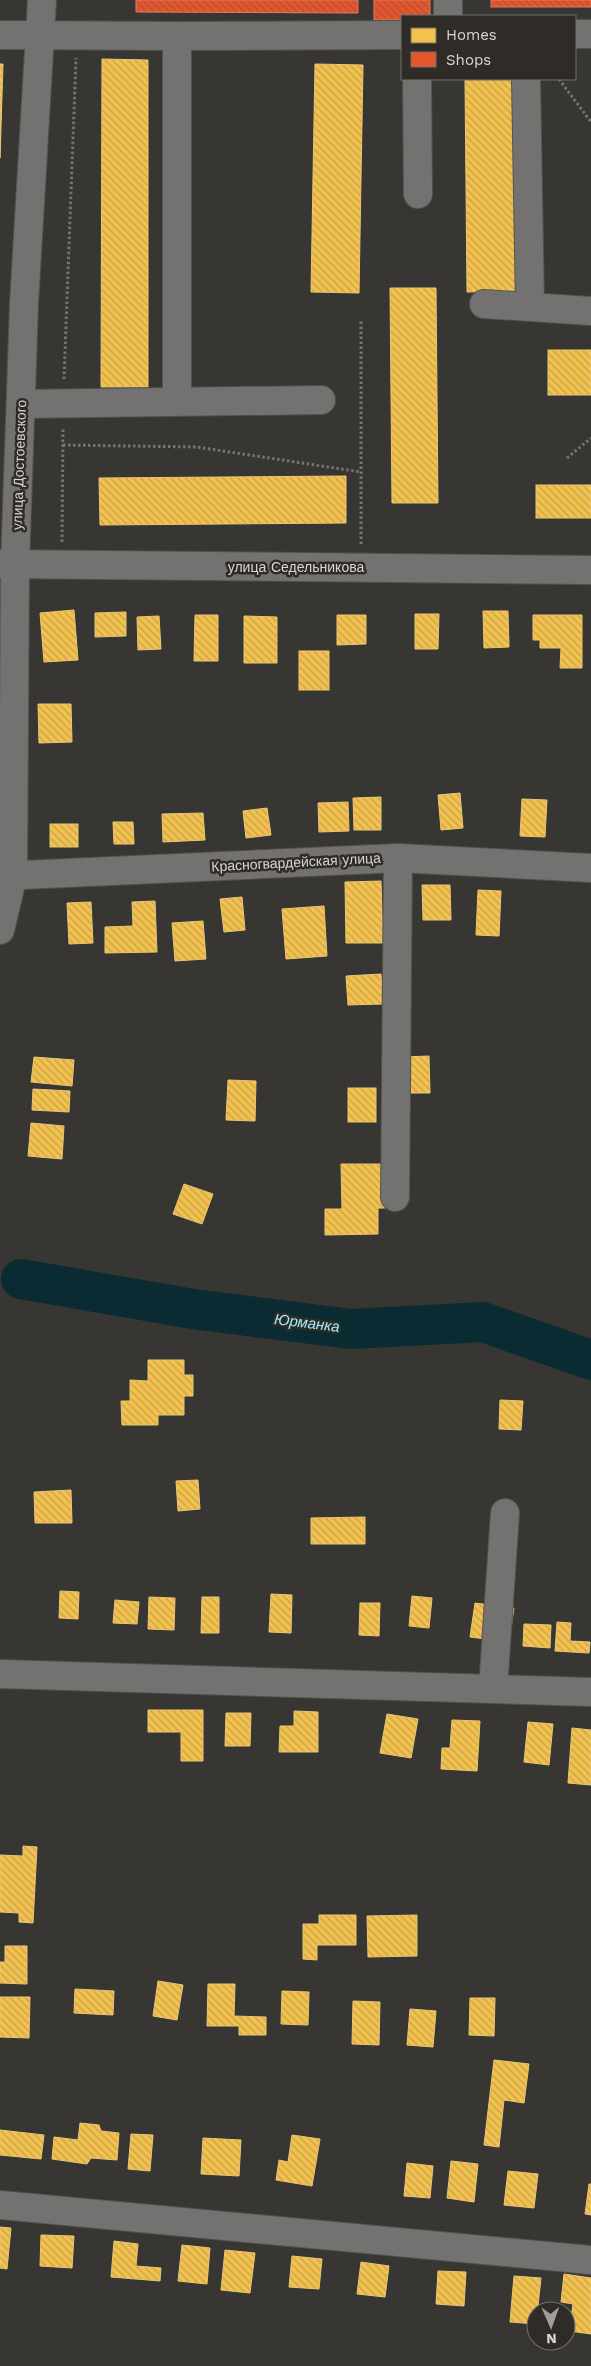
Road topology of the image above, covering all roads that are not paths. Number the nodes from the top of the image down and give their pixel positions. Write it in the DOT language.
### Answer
graph roads {
  1 [pos="42,0"];
  2 [pos="448,0"];
  3 [pos="448,15"];
  4 [pos="576,34"];
  5 [pos="591,34"];
  6 [pos="0,35"];
  7 [pos="40,35"];
  8 [pos="401,35"];
  9 [pos="177,36"];
  10 [pos="417,80"];
  11 [pos="526,80"];
  12 [pos="418,194"];
  13 [pos="12,304"];
  14 [pos="484,304"];
  15 [pos="530,307"];
  16 [pos="591,311"];
  17 [pos="177,400"];
  18 [pos="321,400"];
  19 [pos="22,404"];
  20 [pos="8,564"];
  21 [pos="591,570"];
  22 [pos="398,858"];
  23 [pos="591,868"];
  24 [pos="6,876"];
  25 [pos="0,930"];
  26 [pos="395,1198"];
  27 [pos="506,1513"];
  28 [pos="0,1674"];
  29 [pos="493,1689"];
  30 [pos="591,1692"];
  31 [pos="0,2204"];
  32 [pos="591,2260"];
  1 -- 7 [label="street, улица Достоевского"];
  2 -- 3 [label="street"];
  4 -- 5 [label="street"];
  6 -- 7 [label="street"];
  7 -- 9 [label="street"];
  7 -- 13 [label="street, улица Достоевского"];
  8 -- 9 [label="street"];
  9 -- 17 [label="street"];
  10 -- 12 [label="street"];
  11 -- 15 [label="street"];
  13 -- 19 [label="street, улица Достоевского"];
  14 -- 15 [label="street"];
  15 -- 16 [label="street"];
  17 -- 18 [label="street"];
  17 -- 19 [label="street"];
  19 -- 20 [label="street, улица Достоевского"];
  20 -- 21 [label="street, улица Седельникова"];
  20 -- 24 [label="street, улица Достоевского"];
  22 -- 23 [label="street, Красногвардейская улица"];
  22 -- 24 [label="street, Красногвардейская улица"];
  22 -- 26 [label="street"];
  24 -- 25 [label="street, улица Достоевского"];
  27 -- 29 [label="street"];
  28 -- 29 [label="street"];
  29 -- 30 [label="street"];
  31 -- 32 [label="street"];
}
